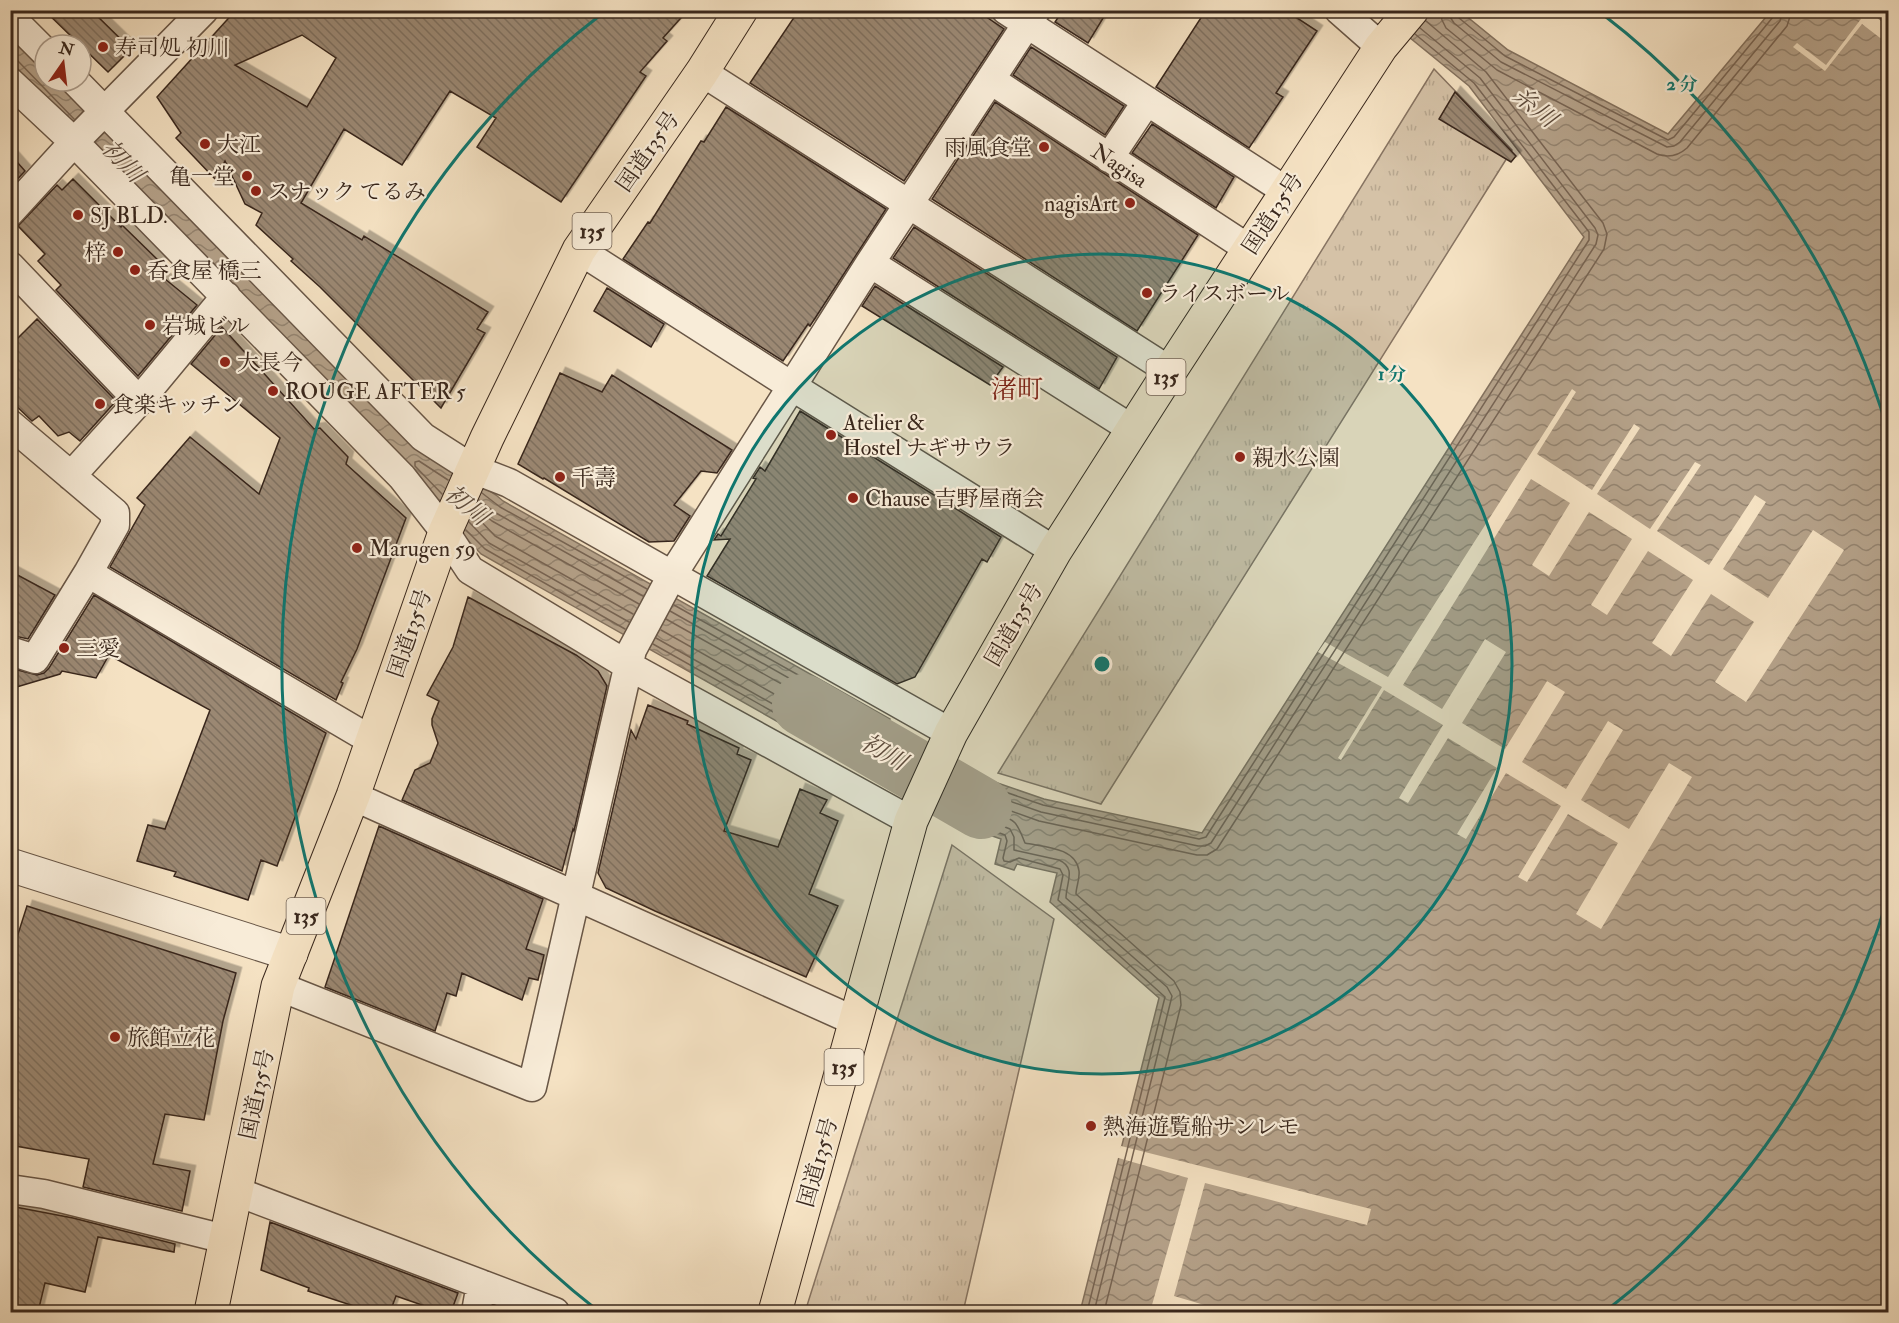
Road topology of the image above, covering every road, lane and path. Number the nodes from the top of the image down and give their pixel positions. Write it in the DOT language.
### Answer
graph roads {
  1 [pos="204,10"];
  2 [pos="741,10"];
  3 [pos="1339,10"];
  4 [pos="1023,15"];
  5 [pos="10,17"];
  6 [pos="1396,29"];
  7 [pos="33,40"];
  8 [pos="702,72"];
  9 [pos="991,80"];
  10 [pos="10,82"];
  11 [pos="87,93"];
  12 [pos="1147,101"];
  13 [pos="106,112"];
  14 [pos="74,142"];
  15 [pos="1110,158"];
  16 [pos="1286,191"];
  17 [pos="909,204"];
  18 [pos="10,212"];
  19 [pos="1249,249"];
  20 [pos="579,250"];
  21 [pos="870,263"];
  22 [pos="10,266"];
  23 [pos="226,296"];
  24 [pos="1170,370"];
  25 [pos="793,387"];
  26 [pos="139,401"];
  27 [pos="10,424"];
  28 [pos="1132,429"];
  29 [pos="473,469"];
  30 [pos="71,477"];
  31 [pos="445,532"];
  32 [pos="1055,551"];
  33 [pos="88,573"];
  34 [pos="671,577"];
  35 [pos="10,651"];
  36 [pos="631,658"];
  37 [pos="951,733"];
  38 [pos="371,740"];
  39 [pos="353,796"];
  40 [pos="910,820"];
  41 [pos="10,865"];
  42 [pos="576,895"];
  43 [pos="291,954"];
  44 [pos="278,986"];
  45 [pos="857,1022"];
  46 [pos="10,1189"];
  47 [pos="235,1191"];
  48 [pos="225,1239"];
  49 [pos="481,1284"];
  50 [pos="211,1312"];
  51 [pos="476,1312"];
  52 [pos="555,1312"];
  53 [pos="775,1312"];
  1 -- 13 [label="street"];
  2 -- 8 [label="highway, 国道135号 / 135"];
  3 -- 6 [label="street"];
  4 -- 9 [label="street"];
  4 -- 12 [label="street"];
  5 -- 7 [label="street"];
  6 -- 16 [label="highway, 国道135号 / 135"];
  8 -- 17 [label="street"];
  8 -- 20 [label="highway, 国道135号 / 135"];
  9 -- 15 [label="street, Nagisa"];
  9 -- 17 [label="street"];
  10 -- 14 [label="street"];
  11 -- 13 [label="street"];
  12 -- 15 [label="street"];
  12 -- 16 [label="street"];
  13 -- 14 [label="street"];
  13 -- 29 [label="street"];
  14 -- 18 [label="street"];
  14 -- 23 [label="street"];
  15 -- 19 [label="street, Nagisa"];
  16 -- 19 [label="highway, 国道135号 / 135"];
  17 -- 21 [label="street"];
  17 -- 24 [label="street"];
  19 -- 24 [label="highway, 国道135号 / 135"];
  20 -- 25 [label="street"];
  20 -- 29 [label="highway, 国道135号 / 135"];
  21 -- 25 [label="street"];
  21 -- 28 [label="street"];
  22 -- 26 [label="street"];
  23 -- 26 [label="street"];
  23 -- 31 [label="street"];
  24 -- 28 [label="highway, 国道135号 / 135"];
  25 -- 32 [label="street"];
  25 -- 34 [label="street"];
  26 -- 30 [label="street"];
  27 -- 30 [label="street"];
  28 -- 32 [label="highway, 国道135号 / 135"];
  29 -- 31 [label="highway, 国道135号 / 135"];
  29 -- 34 [label="street"];
  30 -- 33 [label="street"];
  31 -- 36 [label="street"];
  31 -- 38 [label="highway, 国道135号 / 135"];
  32 -- 37 [label="highway, 国道135号 / 135"];
  33 -- 35 [label="street"];
  33 -- 38 [label="street"];
  34 -- 36 [label="street"];
  34 -- 37 [label="street"];
  36 -- 40 [label="street"];
  36 -- 42 [label="street"];
  37 -- 40 [label="highway, 国道135号 / 135"];
  38 -- 39 [label="highway, 国道135号 / 135"];
  39 -- 42 [label="street"];
  39 -- 43 [label="highway, 国道135号 / 135"];
  40 -- 45 [label="highway, 国道135号 / 135"];
  41 -- 43 [label="street"];
  42 -- 44 [label="street"];
  42 -- 45 [label="street"];
  43 -- 44 [label="highway, 国道135号 / 135"];
  44 -- 47 [label="highway, 国道135号 / 135"];
  45 -- 53 [label="highway, 国道135号 / 135"];
  46 -- 48 [label="street"];
  47 -- 48 [label="highway, 国道135号 / 135"];
  47 -- 49 [label="street"];
  48 -- 50 [label="highway, 国道135号 / 135"];
  49 -- 51 [label="street"];
  49 -- 52 [label="street"];
}
